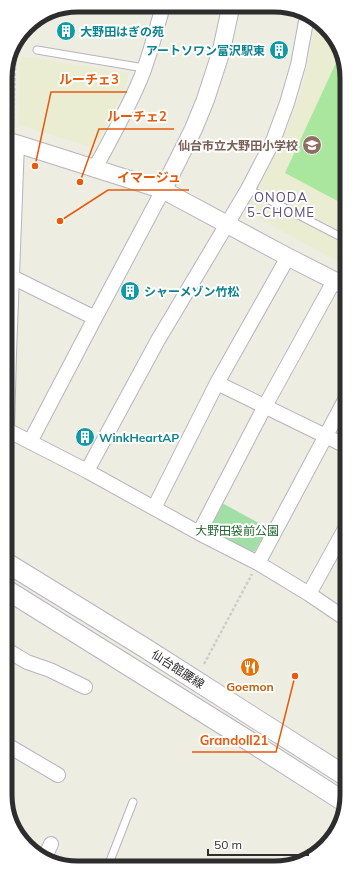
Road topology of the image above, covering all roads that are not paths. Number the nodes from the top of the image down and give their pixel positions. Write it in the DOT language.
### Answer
graph roads {
  1 [pos="161,12"];
  2 [pos="230,12"];
  3 [pos="306,21"];
  4 [pos="37,50"];
  5 [pos="144,68"];
  6 [pos="12,136"];
  7 [pos="95,168"];
  8 [pos="248,189"];
  9 [pos="163,190"];
  10 [pos="226,224"];
  11 [pos="340,236"];
  12 [pos="288,257"];
  13 [pos="12,277"];
  14 [pos="340,283"];
  15 [pos="95,318"];
  16 [pos="218,383"];
  17 [pos="265,406"];
  18 [pos="340,409"];
  19 [pos="12,433"];
  20 [pos="326,436"];
  21 [pos="30,442"];
  22 [pos="340,443"];
  23 [pos="87,471"];
  24 [pos="154,508"];
  25 [pos="199,533"];
  26 [pos="340,538"];
  27 [pos="258,563"];
  28 [pos="12,566"];
  29 [pos="12,593"];
  30 [pos="309,594"];
  31 [pos="340,615"];
  32 [pos="12,653"];
  33 [pos="85,687"];
  34 [pos="12,747"];
  35 [pos="58,775"];
  36 [pos="337,778"];
  37 [pos="133,802"];
  38 [pos="51,844"];
  39 [pos="47,853"];
  40 [pos="110,861"];
  1 -- 5 [label="street"];
  2 -- 9 [label="street"];
  3 -- 8 [label="street"];
  4 -- 5 [label="lane"];
  5 -- 7 [label="street"];
  6 -- 7 [label="street"];
  6 -- 13 [label="street"];
  7 -- 9 [label="street"];
  8 -- 10 [label="street"];
  8 -- 11 [label="lane"];
  9 -- 10 [label="street"];
  9 -- 15 [label="street"];
  10 -- 12 [label="street"];
  10 -- 23 [label="street"];
  12 -- 14 [label="street"];
  12 -- 16 [label="street"];
  13 -- 15 [label="street"];
  14 -- 17 [label="street"];
  15 -- 21 [label="street"];
  16 -- 17 [label="street"];
  16 -- 24 [label="street"];
  17 -- 20 [label="street"];
  17 -- 25 [label="street"];
  18 -- 20 [label="street"];
  19 -- 21 [label="street"];
  20 -- 22 [label="street"];
  20 -- 27 [label="street"];
  21 -- 23 [label="street"];
  23 -- 24 [label="street"];
  24 -- 25 [label="street"];
  25 -- 27 [label="street"];
  26 -- 30 [label="street"];
  27 -- 30 [label="street"];
  28 -- 36 [label="main road, 仙台館腰線"];
  29 -- 36 [label="main road, 仙台館腰線"];
  30 -- 31 [label="street"];
  32 -- 33 [label="street"];
  34 -- 35 [label="street"];
  37 -- 40 [label="lane"];
  38 -- 39 [label="street"];
}
